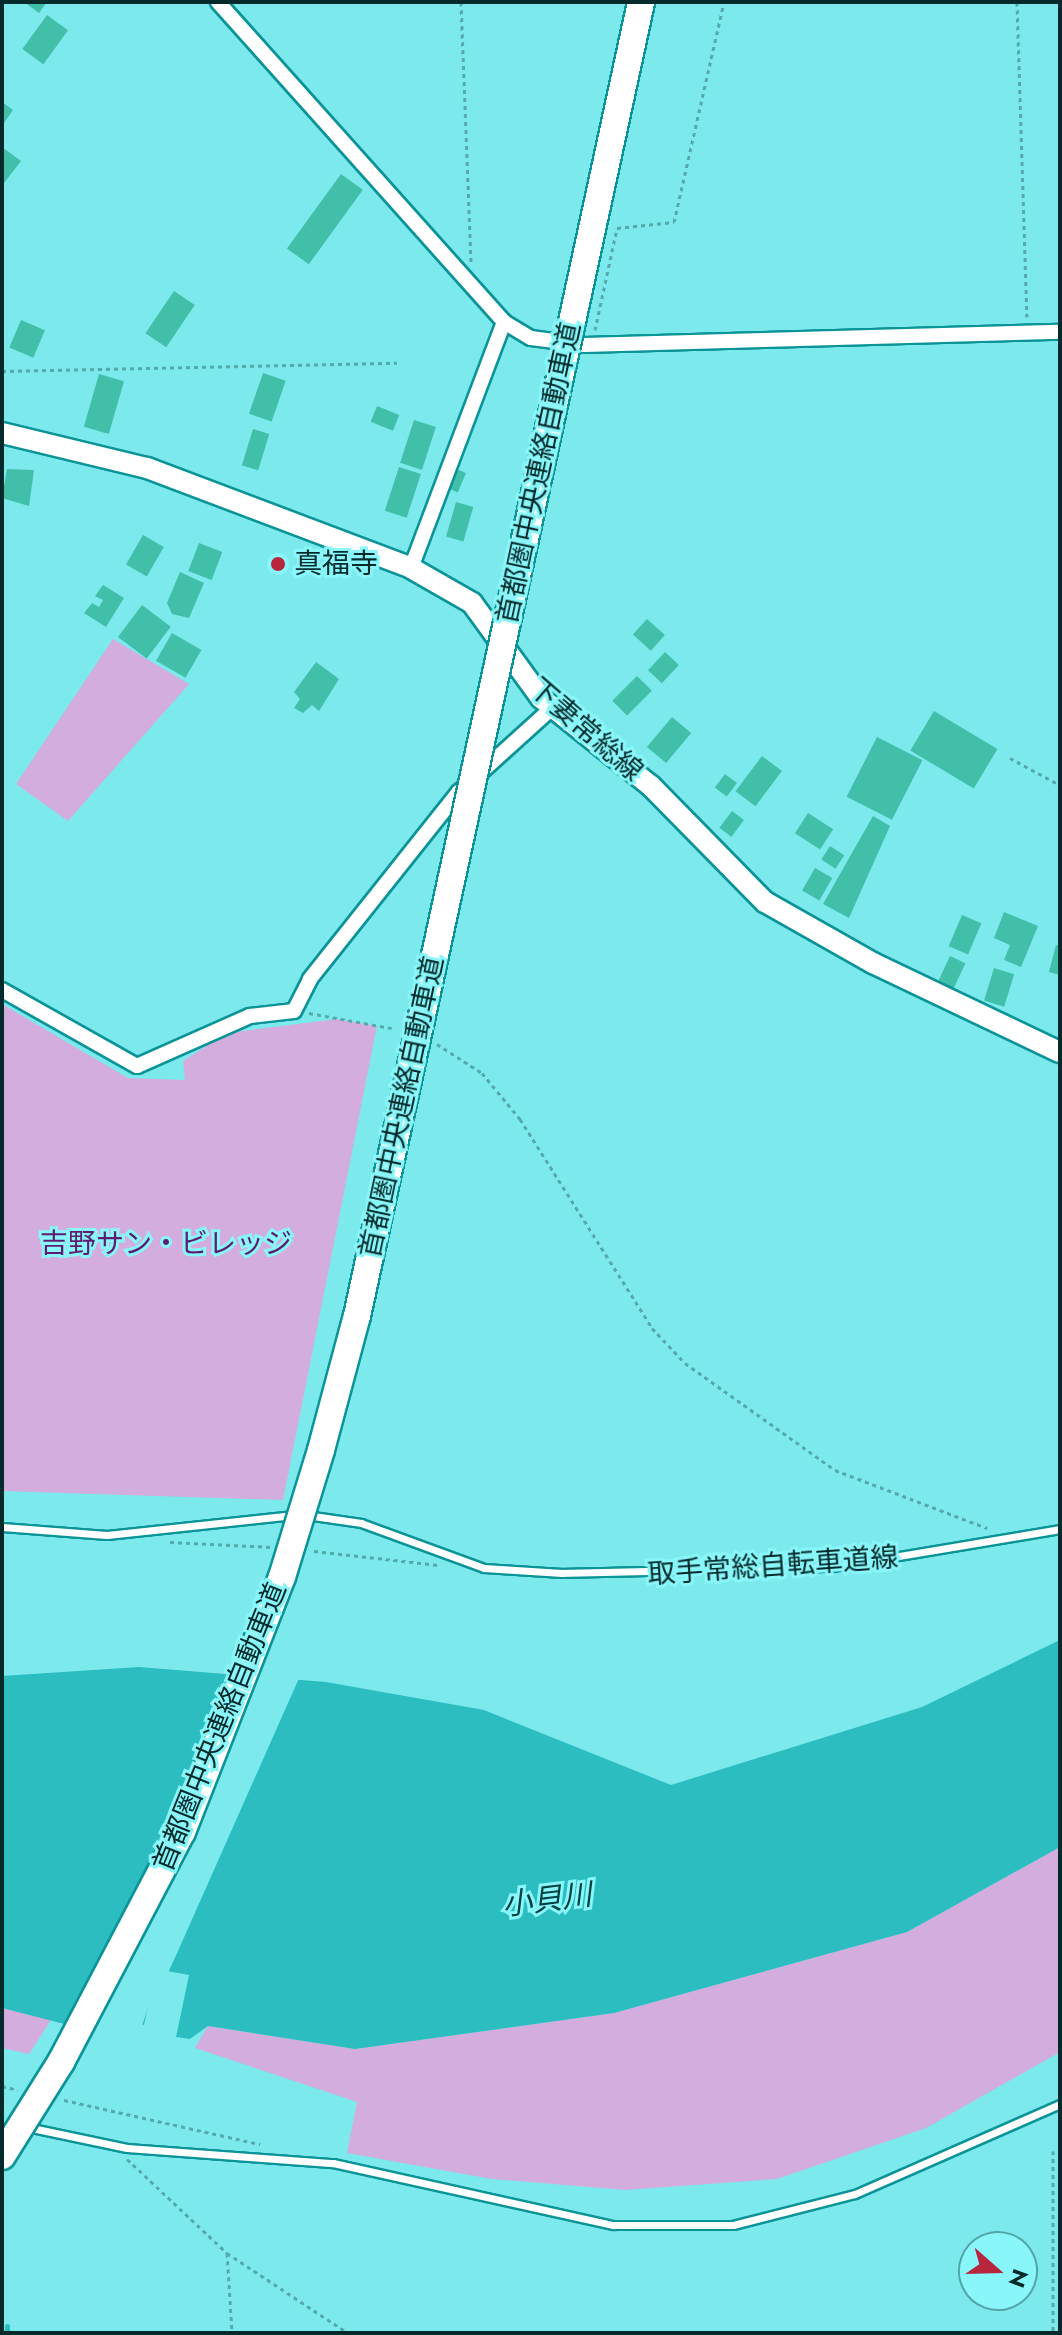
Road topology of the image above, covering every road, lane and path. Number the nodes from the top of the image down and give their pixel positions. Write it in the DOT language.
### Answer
graph roads {
  1 [pos="218,2"];
  2 [pos="461,2"];
  3 [pos="641,2"];
  4 [pos="724,2"];
  5 [pos="1017,2"];
  6 [pos="472,287"];
  7 [pos="504,322"];
  8 [pos="1060,332"];
  9 [pos="1028,333"];
  10 [pos="591,345"];
  11 [pos="397,363"];
  12 [pos="2,371"];
  13 [pos="2,433"];
  14 [pos="411,568"];
  15 [pos="552,708"];
  16 [pos="1010,758"];
  17 [pos="1060,785"];
  18 [pos="2,990"];
  19 [pos="294,1011"];
  20 [pos="409,1034"];
  21 [pos="421,1038"];
  22 [pos="1060,1052"];
  23 [pos="2,1527"];
  24 [pos="1060,1529"];
  25 [pos="1024,1538"];
  26 [pos="2,2086"];
  27 [pos="33,2093"];
  28 [pos="48,2097"];
  29 [pos="1060,2104"];
  30 [pos="2,2121"];
  31 [pos="127,2148"];
  32 [pos="1053,2151"];
  33 [pos="2,2156"];
  34 [pos="284,2160"];
  35 [pos="227,2253"];
  36 [pos="232,2333"];
  37 [pos="348,2333"];
  38 [pos="1053,2333"];
  1 -- 6 [label="street"];
  2 -- 6 [label="path"];
  3 -- 33 [label="highway, 首都圏中央連絡自動車道, bridge"];
  4 -- 10 [label="path"];
  5 -- 9 [label="path"];
  6 -- 7 [label="street"];
  7 -- 10 [label="street"];
  7 -- 14 [label="street"];
  8 -- 9 [label="street"];
  9 -- 10 [label="street"];
  11 -- 12 [label="path"];
  13 -- 14 [label="main road, 下妻常総線"];
  14 -- 15 [label="main road, 下妻常総線"];
  15 -- 19 [label="street"];
  15 -- 22 [label="main road, 下妻常総線"];
  16 -- 17 [label="path"];
  18 -- 19 [label="street"];
  19 -- 20 [label="path"];
  21 -- 25 [label="path"];
  23 -- 25 [label="lane, 取手常総自転車道線"];
  24 -- 25 [label="lane, 取手常総自転車道線"];
  26 -- 27 [label="path"];
  28 -- 34 [label="path"];
  29 -- 34 [label="lane"];
  30 -- 31 [label="lane"];
  31 -- 34 [label="lane"];
  31 -- 35 [label="path"];
  32 -- 38 [label="path"];
  35 -- 36 [label="path"];
  35 -- 37 [label="path"];
}
